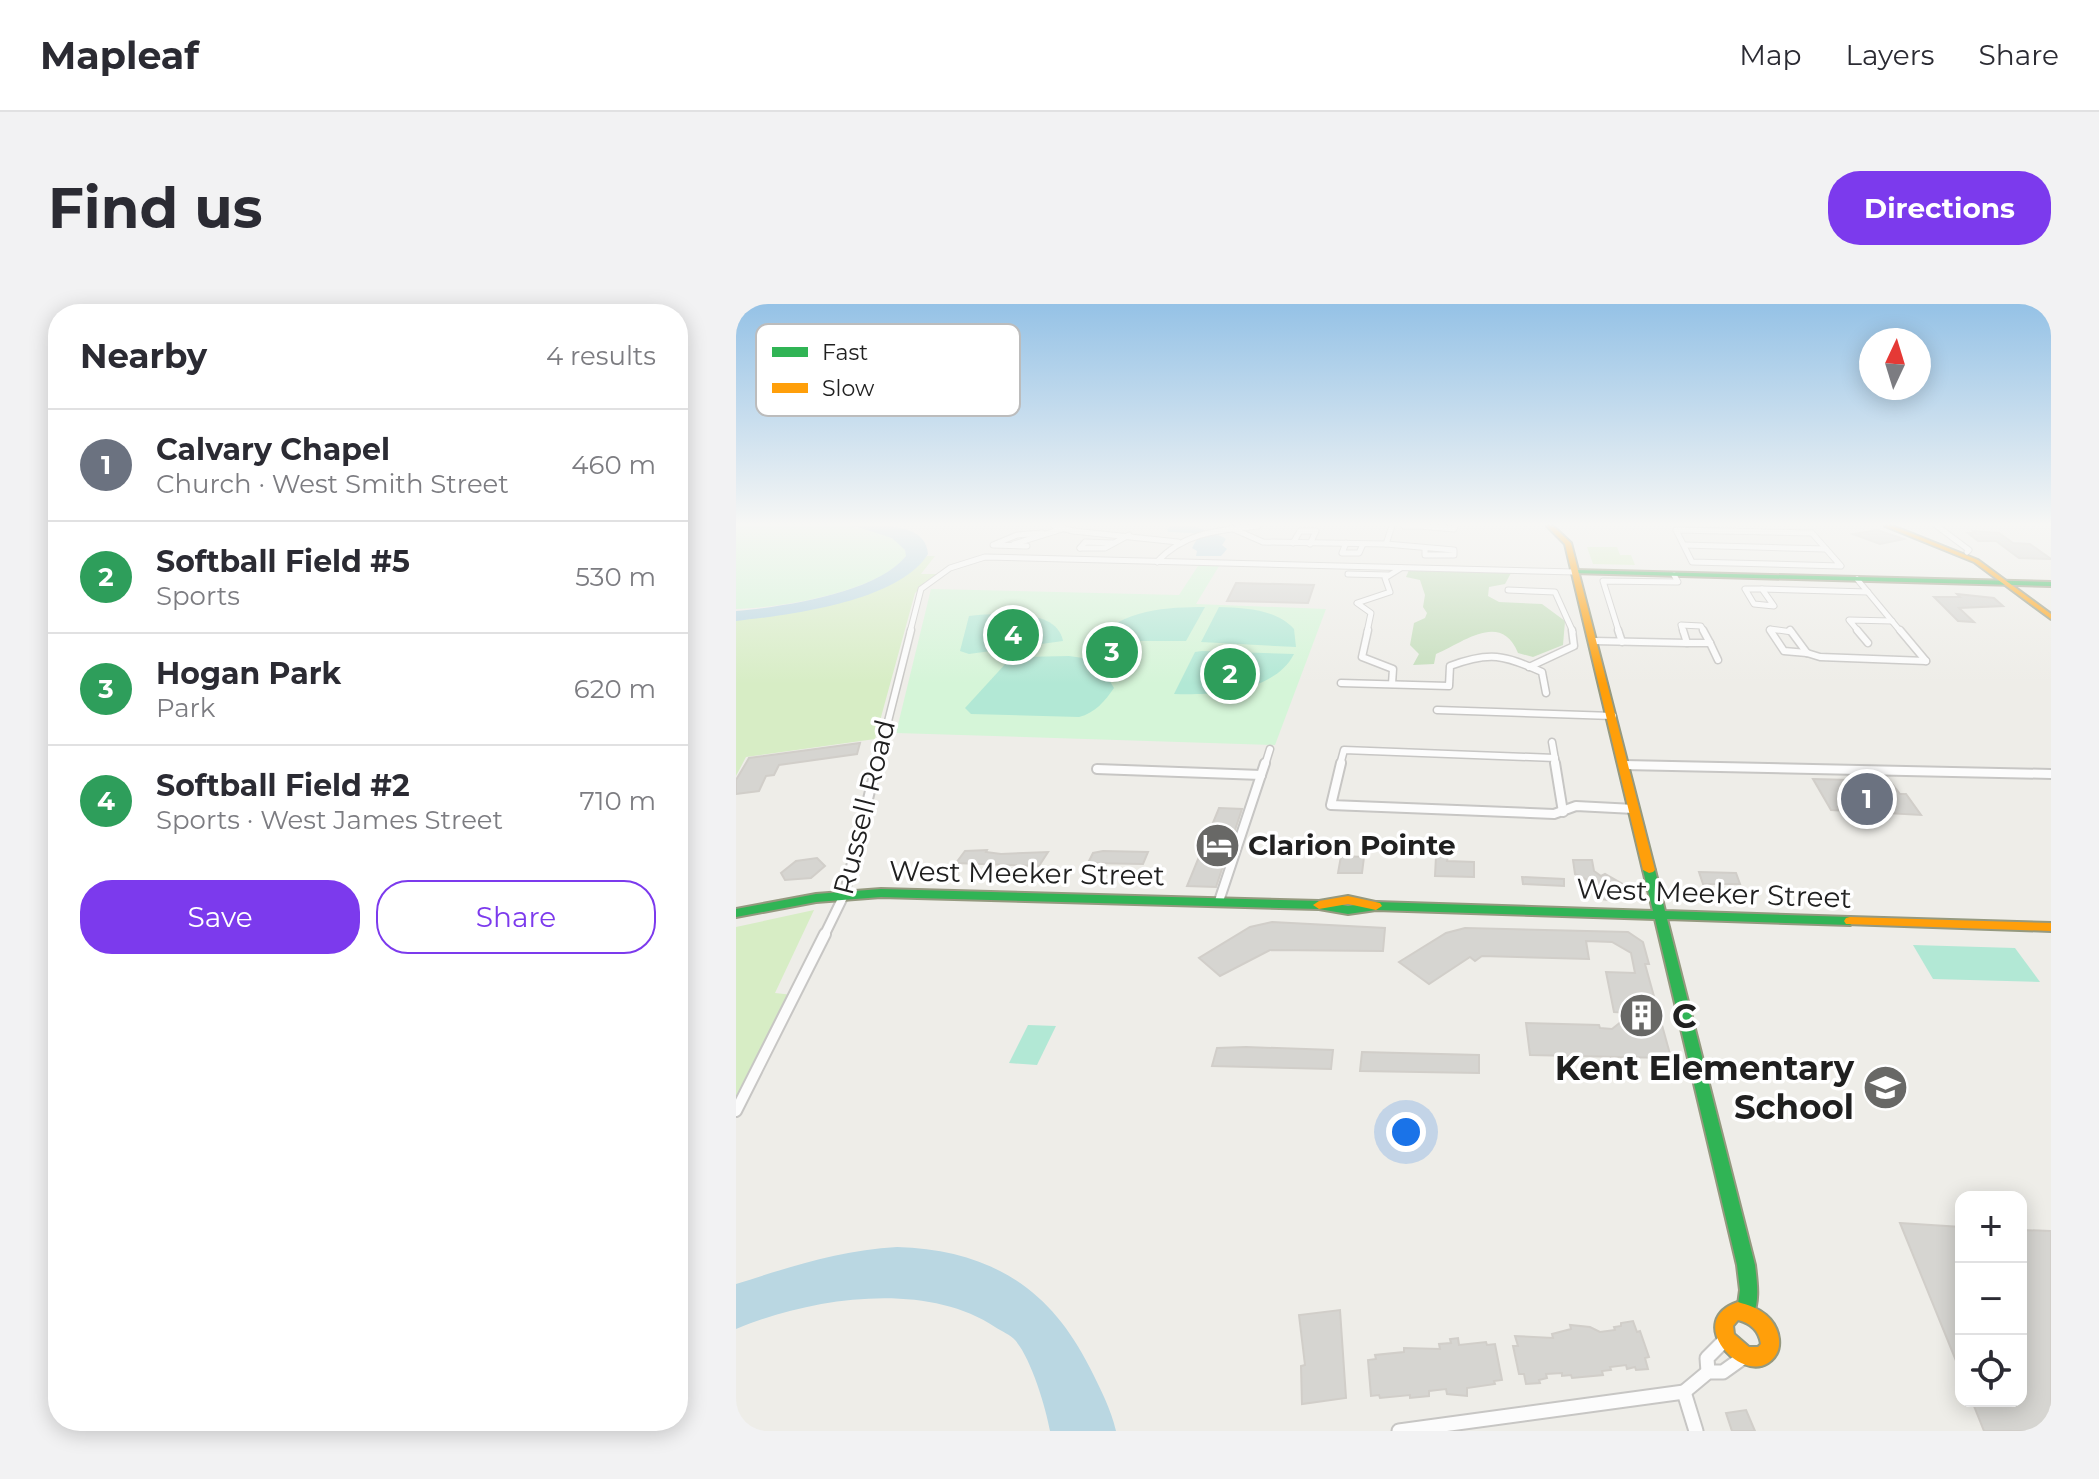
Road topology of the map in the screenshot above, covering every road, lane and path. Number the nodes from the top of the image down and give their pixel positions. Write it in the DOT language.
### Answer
graph roads {
  1 [pos="938,579"];
  2 [pos="1386,579"];
  3 [pos="1577,579"];
  4 [pos="1676,579"];
  5 [pos="1850,579"];
  6 [pos="1855,579"];
  7 [pos="2007,579"];
  8 [pos="2008,582"];
  9 [pos="2051,584"];
  10 [pos="1762,589"];
  11 [pos="1508,590"];
  12 [pos="1866,592"];
  13 [pos="2051,617"];
  14 [pos="1892,621"];
  15 [pos="1570,622"];
  16 [pos="1589,622"];
  17 [pos="1594,641"];
  18 [pos="1622,642"];
  19 [pos="1687,643"];
  20 [pos="1710,643"];
  21 [pos="1868,643"];
  22 [pos="1807,653"];
  23 [pos="1718,660"];
  24 [pos="1529,667"];
  25 [pos="1341,683"];
  26 [pos="1392,684"];
  27 [pos="1546,693"];
  28 [pos="1437,710"];
  29 [pos="1613,716"];
  30 [pos="1552,742"];
  31 [pos="1270,749"];
  32 [pos="1555,758"];
  33 [pos="1624,765"];
  34 [pos="1097,769"];
  35 [pos="2051,774"];
  36 [pos="1261,775"];
  37 [pos="1634,809"];
  38 [pos="1563,812"];
  39 [pos="844,895"];
  40 [pos="1219,901"];
  41 [pos="736,913"];
  42 [pos="1659,916"];
  43 [pos="2051,927"];
  44 [pos="736,1111"];
  45 [pos="1746,1312"];
  46 [pos="1726,1339"];
  47 [pos="1746,1356"];
  48 [pos="1708,1372"];
  49 [pos="1684,1392"];
  50 [pos="1399,1431"];
  51 [pos="1696,1431"];
  1 -- 39 [label="street, Russell Road"];
  2 -- 26 [label="street"];
  3 -- 16 [label="street"];
  4 -- 18 [label="street"];
  5 -- 6 [label="street"];
  6 -- 8 [label="street"];
  6 -- 12 [label="street"];
  7 -- 8 [label="street"];
  8 -- 9 [label="street"];
  8 -- 13 [label="street"];
  10 -- 10 [label="street"];
  10 -- 12 [label="street"];
  11 -- 15 [label="street"];
  12 -- 14 [label="street"];
  14 -- 21 [label="street"];
  14 -- 22 [label="street"];
  15 -- 16 [label="street"];
  15 -- 24 [label="street"];
  16 -- 17 [label="street"];
  17 -- 18 [label="street"];
  17 -- 29 [label="street"];
  18 -- 19 [label="street"];
  19 -- 20 [label="street"];
  19 -- 20 [label="street"];
  20 -- 23 [label="street"];
  22 -- 22 [label="street"];
  24 -- 26 [label="street"];
  24 -- 27 [label="street"];
  25 -- 26 [label="street"];
  28 -- 29 [label="street"];
  29 -- 33 [label="street"];
  30 -- 32 [label="street"];
  31 -- 36 [label="street"];
  32 -- 38 [label="street"];
  32 -- 38 [label="street"];
  33 -- 35 [label="street"];
  33 -- 37 [label="street"];
  34 -- 36 [label="street"];
  36 -- 40 [label="street"];
  37 -- 38 [label="street"];
  37 -- 42 [label="street"];
  39 -- 40 [label="street, West Meeker Street"];
  39 -- 41 [label="street, West Meeker Street"];
  39 -- 44 [label="street, Russell Road"];
  40 -- 42 [label="street, West Meeker Street"];
  42 -- 43 [label="street, West Meeker Street"];
  42 -- 45 [label="street"];
  45 -- 46 [label="street"];
  45 -- 47 [label="street"];
  46 -- 47 [label="street"];
  46 -- 48 [label="street"];
  47 -- 48 [label="street"];
  48 -- 49 [label="street"];
  49 -- 50 [label="street"];
  49 -- 51 [label="street"];
}
